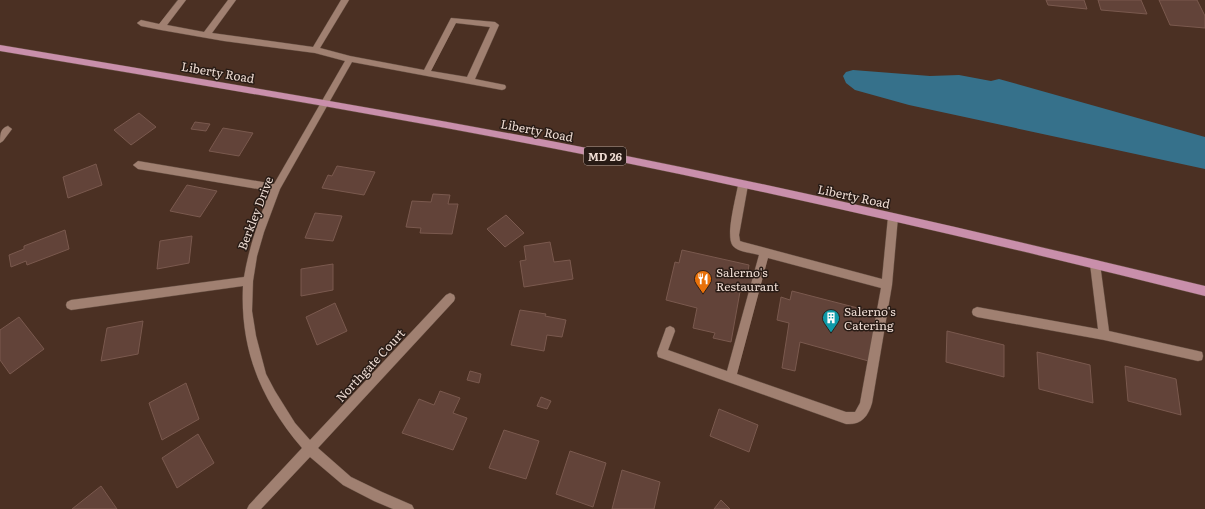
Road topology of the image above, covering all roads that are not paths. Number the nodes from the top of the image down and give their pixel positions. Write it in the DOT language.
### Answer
graph roads {
  1 [pos="182,0"];
  2 [pos="232,0"];
  3 [pos="345,0"];
  4 [pos="141,23"];
  5 [pos="161,27"];
  6 [pos="206,35"];
  7 [pos="0,48"];
  8 [pos="315,50"];
  9 [pos="350,59"];
  10 [pos="426,73"];
  11 [pos="470,81"];
  12 [pos="502,87"];
  13 [pos="324,103"];
  14 [pos="8,129"];
  15 [pos="0,139"];
  16 [pos="138,165"];
  17 [pos="743,185"];
  18 [pos="276,188"];
  19 [pos="892,217"];
  20 [pos="765,252"];
  21 [pos="1095,264"];
  22 [pos="248,281"];
  23 [pos="887,285"];
  24 [pos="1205,291"];
  25 [pos="450,298"];
  26 [pos="71,305"];
  27 [pos="977,312"];
  28 [pos="670,331"];
  29 [pos="1104,335"];
  30 [pos="1198,356"];
  31 [pos="730,378"];
  32 [pos="310,449"];
  33 [pos="253,509"];
  34 [pos="408,509"];
  1 -- 5 [label="street"];
  2 -- 6 [label="street"];
  3 -- 8 [label="street"];
  4 -- 5 [label="street"];
  5 -- 6 [label="street"];
  6 -- 8 [label="street"];
  7 -- 13 [label="main road, Liberty Road / MD 26"];
  8 -- 9 [label="street"];
  9 -- 10 [label="street"];
  9 -- 13 [label="street, Berkley Drive"];
  10 -- 11 [label="street"];
  10 -- 11 [label="street"];
  11 -- 12 [label="street"];
  13 -- 17 [label="main road, Liberty Road / MD 26"];
  13 -- 18 [label="street, Berkley Drive"];
  14 -- 15 [label="street"];
  16 -- 18 [label="street"];
  17 -- 19 [label="main road, Liberty Road / MD 26"];
  17 -- 20 [label="street"];
  18 -- 22 [label="street, Berkley Drive"];
  19 -- 21 [label="main road, Liberty Road / MD 26"];
  19 -- 23 [label="street"];
  20 -- 23 [label="street"];
  20 -- 31 [label="street"];
  21 -- 24 [label="main road, Liberty Road / MD 26"];
  21 -- 29 [label="street"];
  22 -- 26 [label="street"];
  22 -- 32 [label="street, Berkley Drive"];
  23 -- 31 [label="street"];
  25 -- 32 [label="street, Northgate Court"];
  27 -- 29 [label="street"];
  28 -- 31 [label="street"];
  29 -- 30 [label="street"];
  32 -- 33 [label="street, Northgate Court"];
  32 -- 34 [label="street, Berkley Drive"];
}
